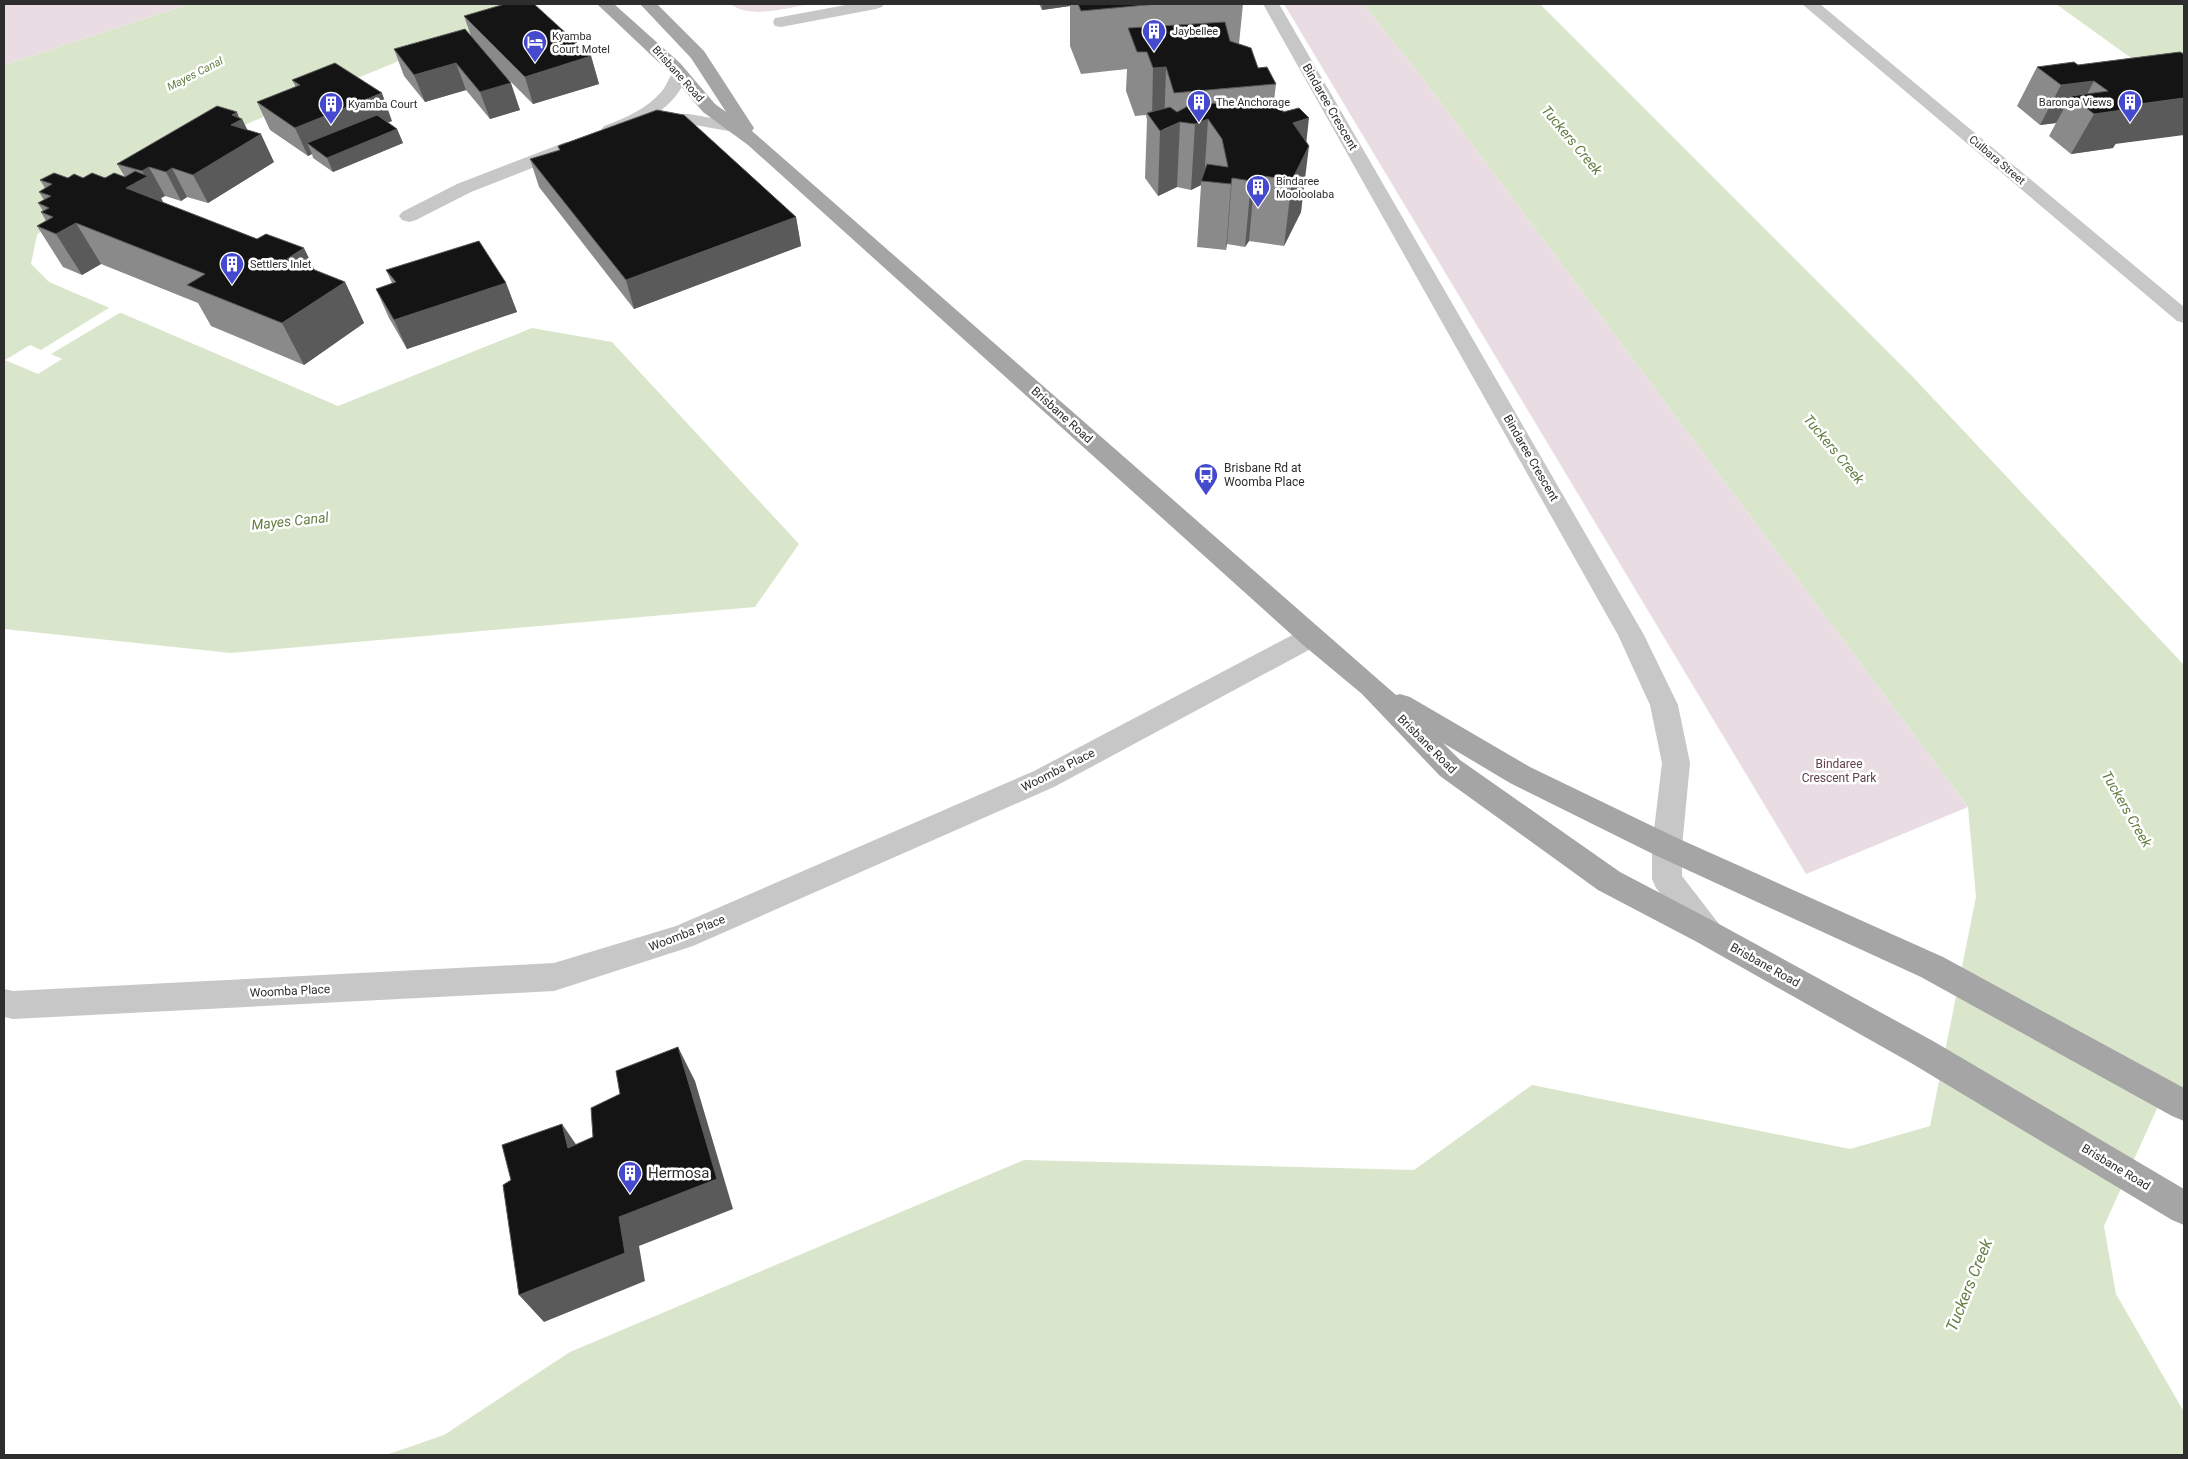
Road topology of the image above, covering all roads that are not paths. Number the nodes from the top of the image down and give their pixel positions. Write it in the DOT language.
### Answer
graph roads {
  1 [pos="605,4"];
  2 [pos="648,4"];
  3 [pos="876,4"];
  4 [pos="1271,4"];
  5 [pos="1810,4"];
  6 [pos="781,22"];
  7 [pos="680,74"];
  8 [pos="632,121"];
  9 [pos="734,127"];
  10 [pos="596,136"];
  11 [pos="754,141"];
  12 [pos="579,143"];
  13 [pos="409,216"];
  14 [pos="2184,317"];
  15 [pos="1311,637"];
  16 [pos="1371,687"];
  17 [pos="1667,847"];
  18 [pos="1708,933"];
  19 [pos="4,1003"];
  20 [pos="2184,1105"];
  21 [pos="2175,1202"];
  1 -- 7 [label="main road, Brisbane Road"];
  2 -- 11 [label="main road, Brisbane Road"];
  3 -- 6 [label="street"];
  4 -- 17 [label="street, Bindaree Crescent"];
  5 -- 14 [label="street, Culbara Street"];
  7 -- 8 [label="street"];
  7 -- 9 [label="main road, Brisbane Road"];
  8 -- 9 [label="street"];
  8 -- 10 [label="street"];
  9 -- 11 [label="main road, Brisbane Road"];
  11 -- 15 [label="main road, Brisbane Road"];
  12 -- 13 [label="street"];
  15 -- 16 [label="main road, Brisbane Road"];
  15 -- 19 [label="street, Woomba Place"];
  16 -- 17 [label="main road, Brisbane Road"];
  16 -- 18 [label="main road, Brisbane Road"];
  17 -- 18 [label="street, Bindaree Crescent"];
  17 -- 20 [label="main road, Brisbane Road"];
  18 -- 21 [label="main road, Brisbane Road"];
}
